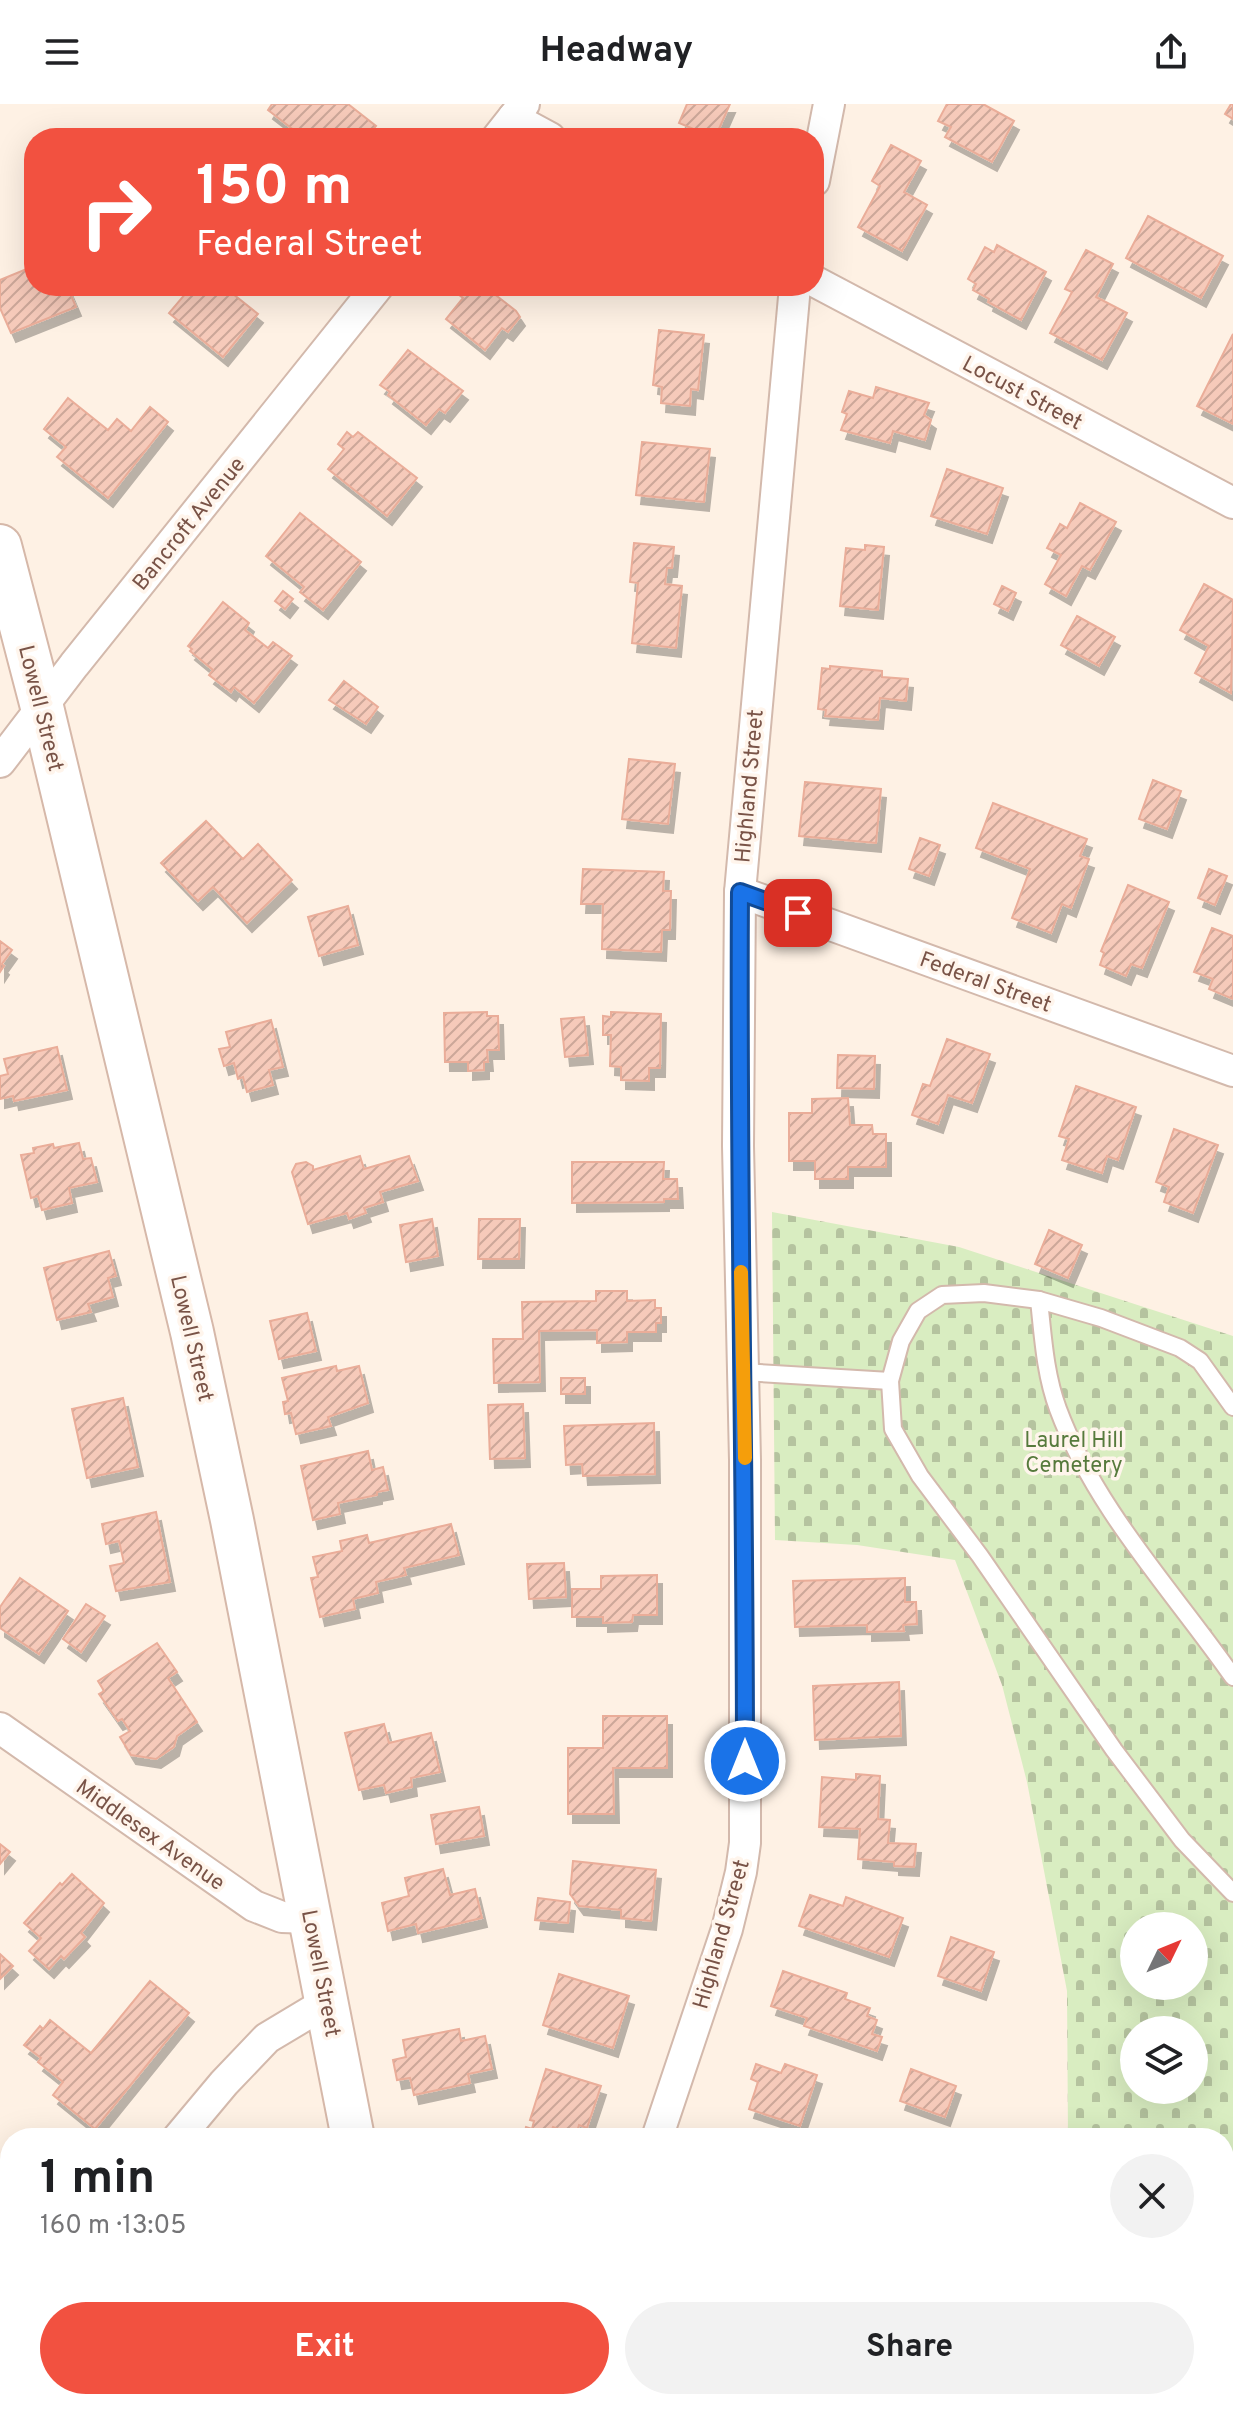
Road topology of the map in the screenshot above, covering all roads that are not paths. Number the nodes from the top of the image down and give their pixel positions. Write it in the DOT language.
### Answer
graph roads {
  1 [pos="829,104"];
  2 [pos="824,130"];
  3 [pos="824,286"];
  4 [pos="370,296"];
  5 [pos="794,296"];
  6 [pos="1233,503"];
  7 [pos="0,546"];
  8 [pos="42,707"];
  9 [pos="0,762"];
  10 [pos="740,892"];
  11 [pos="1233,1071"];
  12 [pos="1039,1300"];
  13 [pos="743,1372"];
  14 [pos="890,1381"];
  15 [pos="1233,1407"];
  16 [pos="1233,1677"];
  17 [pos="0,1728"];
  18 [pos="1233,1893"];
  19 [pos="311,1918"];
  20 [pos="327,2002"];
  21 [pos="186,2128"];
  22 [pos="351,2128"];
  23 [pos="660,2128"];
  1 -- 2 [label="street"];
  3 -- 6 [label="street, Locust Street"];
  4 -- 8 [label="street, Bancroft Avenue"];
  5 -- 10 [label="street, Highland Street"];
  7 -- 8 [label="main road, Lowell Street"];
  8 -- 9 [label="street, Bancroft Avenue"];
  8 -- 19 [label="main road, Lowell Street"];
  10 -- 11 [label="street, Federal Street"];
  10 -- 13 [label="street, Highland Street"];
  12 -- 14 [label="lane"];
  12 -- 15 [label="lane"];
  12 -- 16 [label="lane"];
  13 -- 14 [label="lane"];
  13 -- 23 [label="street, Highland Street"];
  14 -- 18 [label="lane"];
  17 -- 19 [label="street, Middlesex Avenue"];
  19 -- 20 [label="main road, Lowell Street"];
  20 -- 21 [label="street"];
  20 -- 22 [label="main road, Lowell Street"];
}
